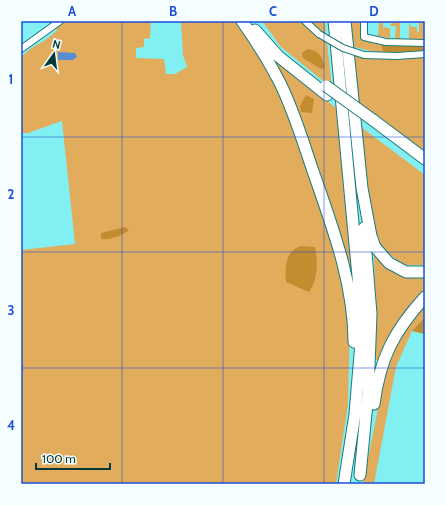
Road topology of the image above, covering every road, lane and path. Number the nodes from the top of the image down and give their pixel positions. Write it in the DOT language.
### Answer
graph roads {
  1 [pos="60,21"];
  2 [pos="242,21"];
  3 [pos="248,21"];
  4 [pos="257,21"];
  5 [pos="305,21"];
  6 [pos="334,21"];
  7 [pos="346,21"];
  8 [pos="364,21"];
  9 [pos="32,40"];
  10 [pos="425,43"];
  11 [pos="21,45"];
  12 [pos="21,49"];
  13 [pos="425,54"];
  14 [pos="326,91"];
  15 [pos="373,125"];
  16 [pos="425,159"];
  17 [pos="425,167"];
  18 [pos="362,188"];
  19 [pos="425,272"];
  20 [pos="425,297"];
  21 [pos="355,414"];
  22 [pos="359,479"];
  23 [pos="344,484"];
  1 -- 9 [label="street"];
  2 -- 21 [label="highway"];
  3 -- 14 [label="highway"];
  4 -- 14 [label="highway"];
  5 -- 13 [label="street, bridge"];
  6 -- 21 [label="highway"];
  7 -- 18 [label="highway"];
  8 -- 10 [label="street"];
  9 -- 11 [label="street"];
  9 -- 12 [label="street"];
  14 -- 15 [label="highway"];
  15 -- 16 [label="highway"];
  15 -- 17 [label="highway"];
  18 -- 19 [label="highway"];
  18 -- 22 [label="highway"];
  20 -- 22 [label="highway"];
  21 -- 23 [label="highway"];
}
